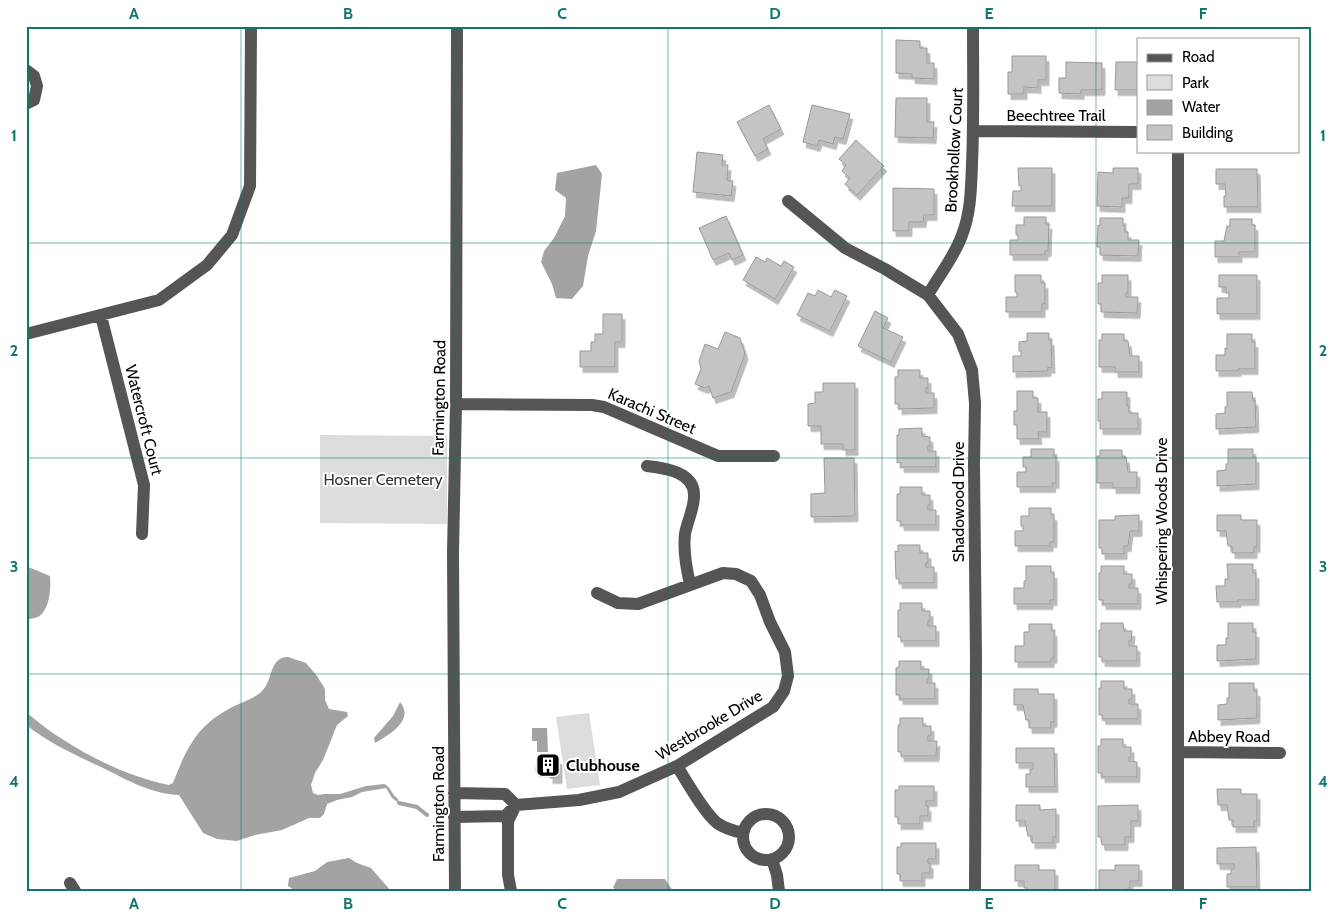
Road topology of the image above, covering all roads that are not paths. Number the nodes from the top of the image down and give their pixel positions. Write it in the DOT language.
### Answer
graph roads {
  1 [pos="251,26"];
  2 [pos="457,26"];
  3 [pos="973,26"];
  4 [pos="26,70"];
  5 [pos="26,104"];
  6 [pos="974,131"];
  7 [pos="1137,132"];
  8 [pos="1178,152"];
  9 [pos="788,201"];
  10 [pos="928,294"];
  11 [pos="101,316"];
  12 [pos="26,334"];
  13 [pos="456,404"];
  14 [pos="774,456"];
  15 [pos="647,466"];
  16 [pos="142,534"];
  17 [pos="690,584"];
  18 [pos="597,593"];
  19 [pos="1178,752"];
  20 [pos="1280,753"];
  21 [pos="677,766"];
  22 [pos="454,793"];
  23 [pos="516,805"];
  24 [pos="454,817"];
  25 [pos="743,833"];
  26 [pos="772,860"];
  27 [pos="455,891"];
  28 [pos="511,891"];
  29 [pos="779,891"];
  30 [pos="975,891"];
  31 [pos="1178,891"];
  1 -- 11 [label="street"];
  2 -- 13 [label="street, Farmington Road"];
  3 -- 6 [label="street, Brookhollow Court"];
  4 -- 5 [label="street"];
  6 -- 7 [label="street, Beechtree Trail"];
  6 -- 10 [label="street, Brookhollow Court"];
  8 -- 19 [label="street, Whispering Woods Drive"];
  9 -- 10 [label="street, Shadowood Drive"];
  10 -- 30 [label="street, Shadowood Drive"];
  11 -- 12 [label="street"];
  11 -- 16 [label="street, Watercroft Court"];
  13 -- 14 [label="street, Karachi Street"];
  13 -- 22 [label="street, Farmington Road"];
  15 -- 17 [label="street"];
  17 -- 18 [label="street, Westbrooke Drive"];
  17 -- 21 [label="street, Westbrooke Drive"];
  19 -- 20 [label="street, Abbey Road"];
  19 -- 31 [label="street, Whispering Woods Drive"];
  21 -- 23 [label="street, Westbrooke Drive"];
  21 -- 25 [label="street"];
  22 -- 23 [label="street"];
  22 -- 24 [label="street, Farmington Road"];
  23 -- 24 [label="street, Westbrooke Drive"];
  23 -- 28 [label="street"];
  24 -- 27 [label="street, Farmington Road"];
  25 -- 26 [label="street"];
  25 -- 26 [label="street"];
  26 -- 29 [label="street"];
}
